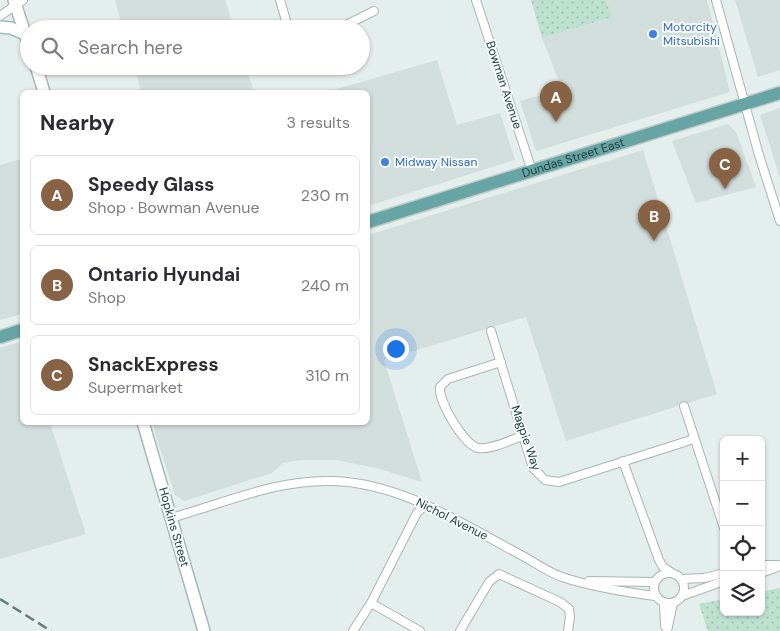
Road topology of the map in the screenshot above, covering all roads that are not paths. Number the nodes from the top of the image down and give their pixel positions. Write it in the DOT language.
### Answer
graph roads {
  1 [pos="280,0"];
  2 [pos="476,0"];
  3 [pos="716,0"];
  4 [pos="18,2"];
  5 [pos="374,11"];
  6 [pos="0,16"];
  7 [pos="22,20"];
  8 [pos="286,20"];
  9 [pos="356,20"];
  10 [pos="0,27"];
  11 [pos="20,32"];
  12 [pos="39,75"];
  13 [pos="43,90"];
  14 [pos="780,94"];
  15 [pos="745,104"];
  16 [pos="532,171"];
  17 [pos="370,221"];
  18 [pos="780,221"];
  19 [pos="20,331"];
  20 [pos="491,331"];
  21 [pos="0,337"];
  22 [pos="501,362"];
  23 [pos="684,406"];
  24 [pos="144,425"];
  25 [pos="524,436"];
  26 [pos="694,439"];
  27 [pos="623,461"];
  28 [pos="426,504"];
  29 [pos="171,518"];
  30 [pos="723,526"];
  31 [pos="658,560"];
  32 [pos="765,565"];
  33 [pos="780,565"];
  34 [pos="765,571"];
  35 [pos="672,573"];
  36 [pos="720,574"];
  37 [pos="681,578"];
  38 [pos="580,580"];
  39 [pos="656,580"];
  40 [pos="720,582"];
  41 [pos="655,596"];
  42 [pos="682,596"];
  43 [pos="372,603"];
  44 [pos="664,603"];
  45 [pos="673,603"];
  46 [pos="204,631"];
  47 [pos="353,631"];
  48 [pos="420,631"];
  49 [pos="460,631"];
  50 [pos="568,631"];
  51 [pos="667,631"];
  1 -- 8 [label="street"];
  2 -- 16 [label="street, Bowman Avenue"];
  3 -- 15 [label="street"];
  4 -- 6 [label="street"];
  4 -- 7 [label="main road"];
  5 -- 9 [label="street"];
  10 -- 11 [label="main road"];
  12 -- 13 [label="main road"];
  14 -- 15 [label="main road, Dundas Street East"];
  15 -- 16 [label="main road, Dundas Street East"];
  15 -- 18 [label="street"];
  16 -- 17 [label="main road, Dundas Street East"];
  19 -- 21 [label="main road"];
  20 -- 22 [label="street, Magpie Way"];
  22 -- 25 [label="street, Magpie Way"];
  22 -- 25 [label="street"];
  23 -- 26 [label="street"];
  24 -- 29 [label="main road, Hopkins Street"];
  25 -- 27 [label="street, Magpie Way"];
  26 -- 27 [label="street, Magpie Way"];
  26 -- 30 [label="street"];
  27 -- 31 [label="street"];
  28 -- 29 [label="street, Nichol Avenue"];
  28 -- 38 [label="street, Nichol Avenue"];
  28 -- 43 [label="street"];
  29 -- 46 [label="main road, Hopkins Street"];
  31 -- 35 [label="street"];
  31 -- 39 [label="street"];
  32 -- 33 [label="street"];
  33 -- 34 [label="street"];
  35 -- 37 [label="street"];
  35 -- 39 [label="street"];
  36 -- 37 [label="street"];
  37 -- 42 [label="street"];
  38 -- 39 [label="street, Nichol Avenue"];
  38 -- 41 [label="street, Nichol Avenue"];
  39 -- 41 [label="street"];
  40 -- 42 [label="street"];
  41 -- 44 [label="street"];
  42 -- 45 [label="street"];
  43 -- 47 [label="street"];
  43 -- 48 [label="street"];
  44 -- 45 [label="street"];
  44 -- 51 [label="street"];
  45 -- 51 [label="street"];
  49 -- 50 [label="street"];
}
